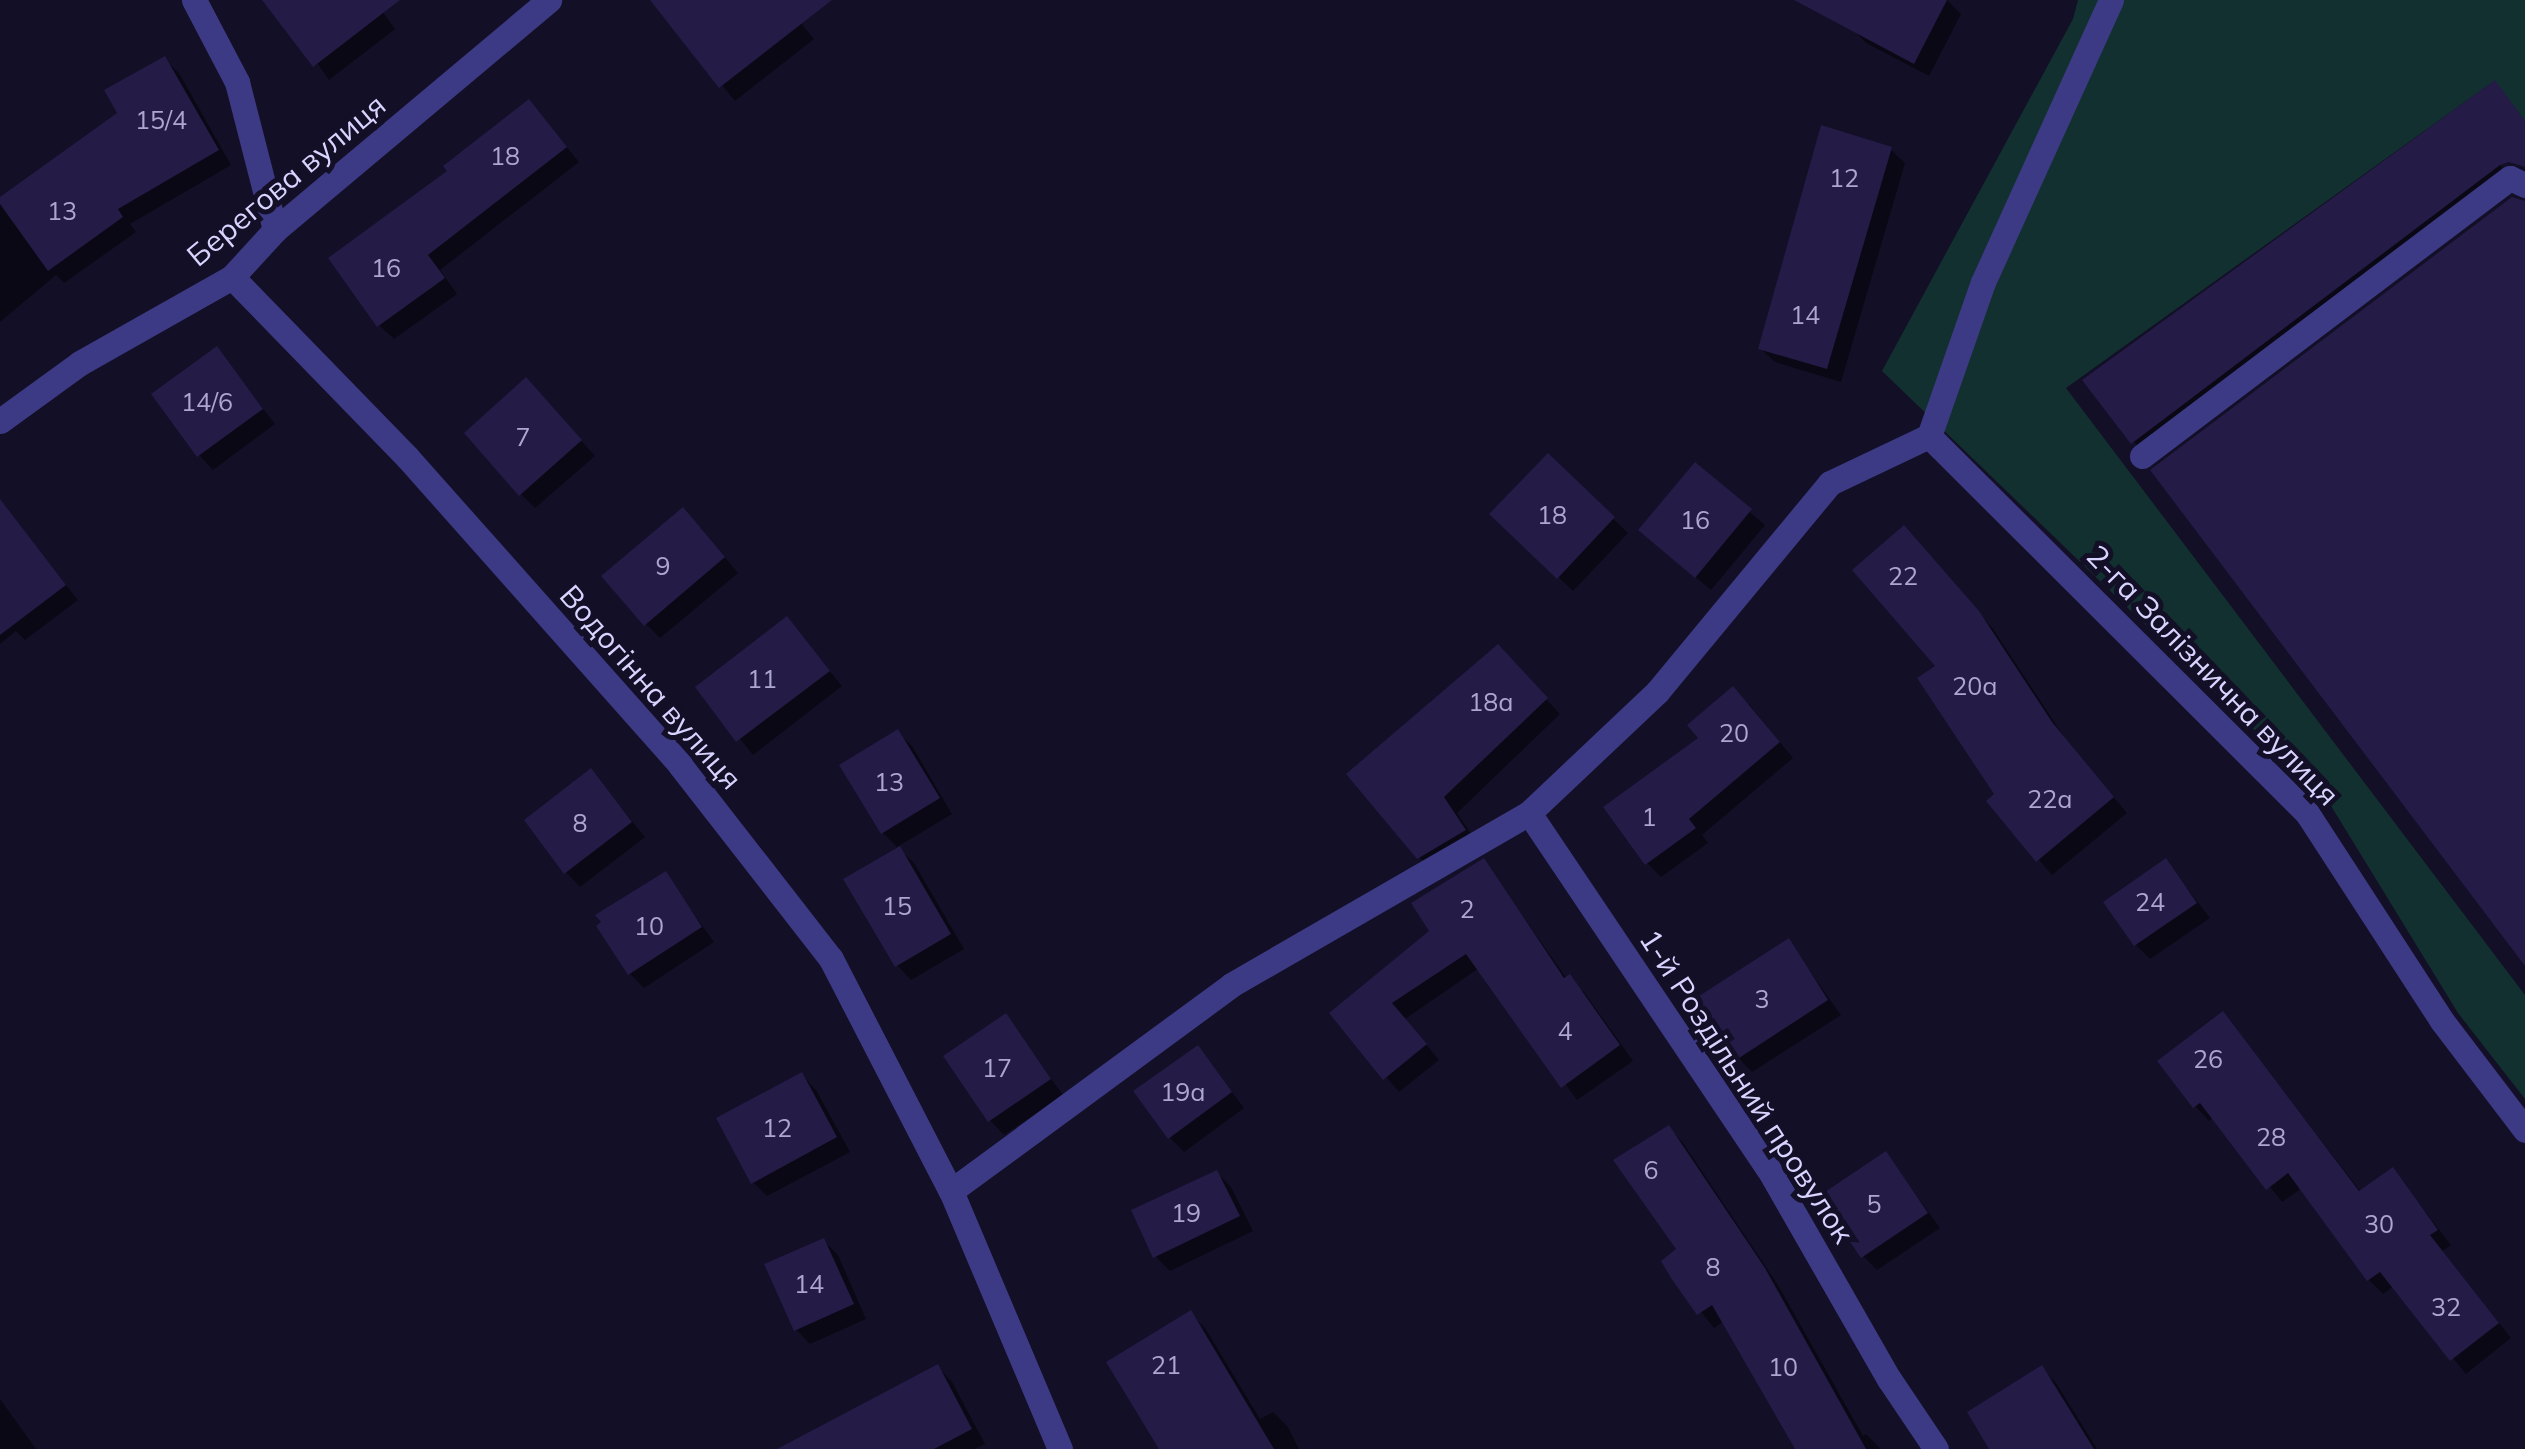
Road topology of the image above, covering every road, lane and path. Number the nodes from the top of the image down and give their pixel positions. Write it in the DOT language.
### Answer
graph roads {
  1 [pos="194,0"];
  2 [pos="549,0"];
  3 [pos="2111,0"];
  4 [pos="2525,185"];
  5 [pos="275,230"];
  6 [pos="232,276"];
  7 [pos="0,421"];
  8 [pos="1930,436"];
  9 [pos="2142,456"];
  10 [pos="1529,813"];
  11 [pos="2525,1130"];
  12 [pos="951,1191"];
  13 [pos="1060,1449"];
  14 [pos="1936,1449"];
  1 -- 5 [label="street"];
  2 -- 5 [label="street, Берегова вулиця"];
  3 -- 8 [label="street"];
  4 -- 9 [label="street"];
  5 -- 6 [label="street, Берегова вулиця"];
  6 -- 7 [label="street, Берегова вулиця"];
  6 -- 12 [label="street, Водогінна вулиця"];
  8 -- 10 [label="street"];
  8 -- 11 [label="street, 2-га Залізнична вулиця"];
  10 -- 12 [label="street"];
  10 -- 14 [label="street, 1-й Роздільний провулок"];
  12 -- 13 [label="street, Водогінна вулиця"];
}
